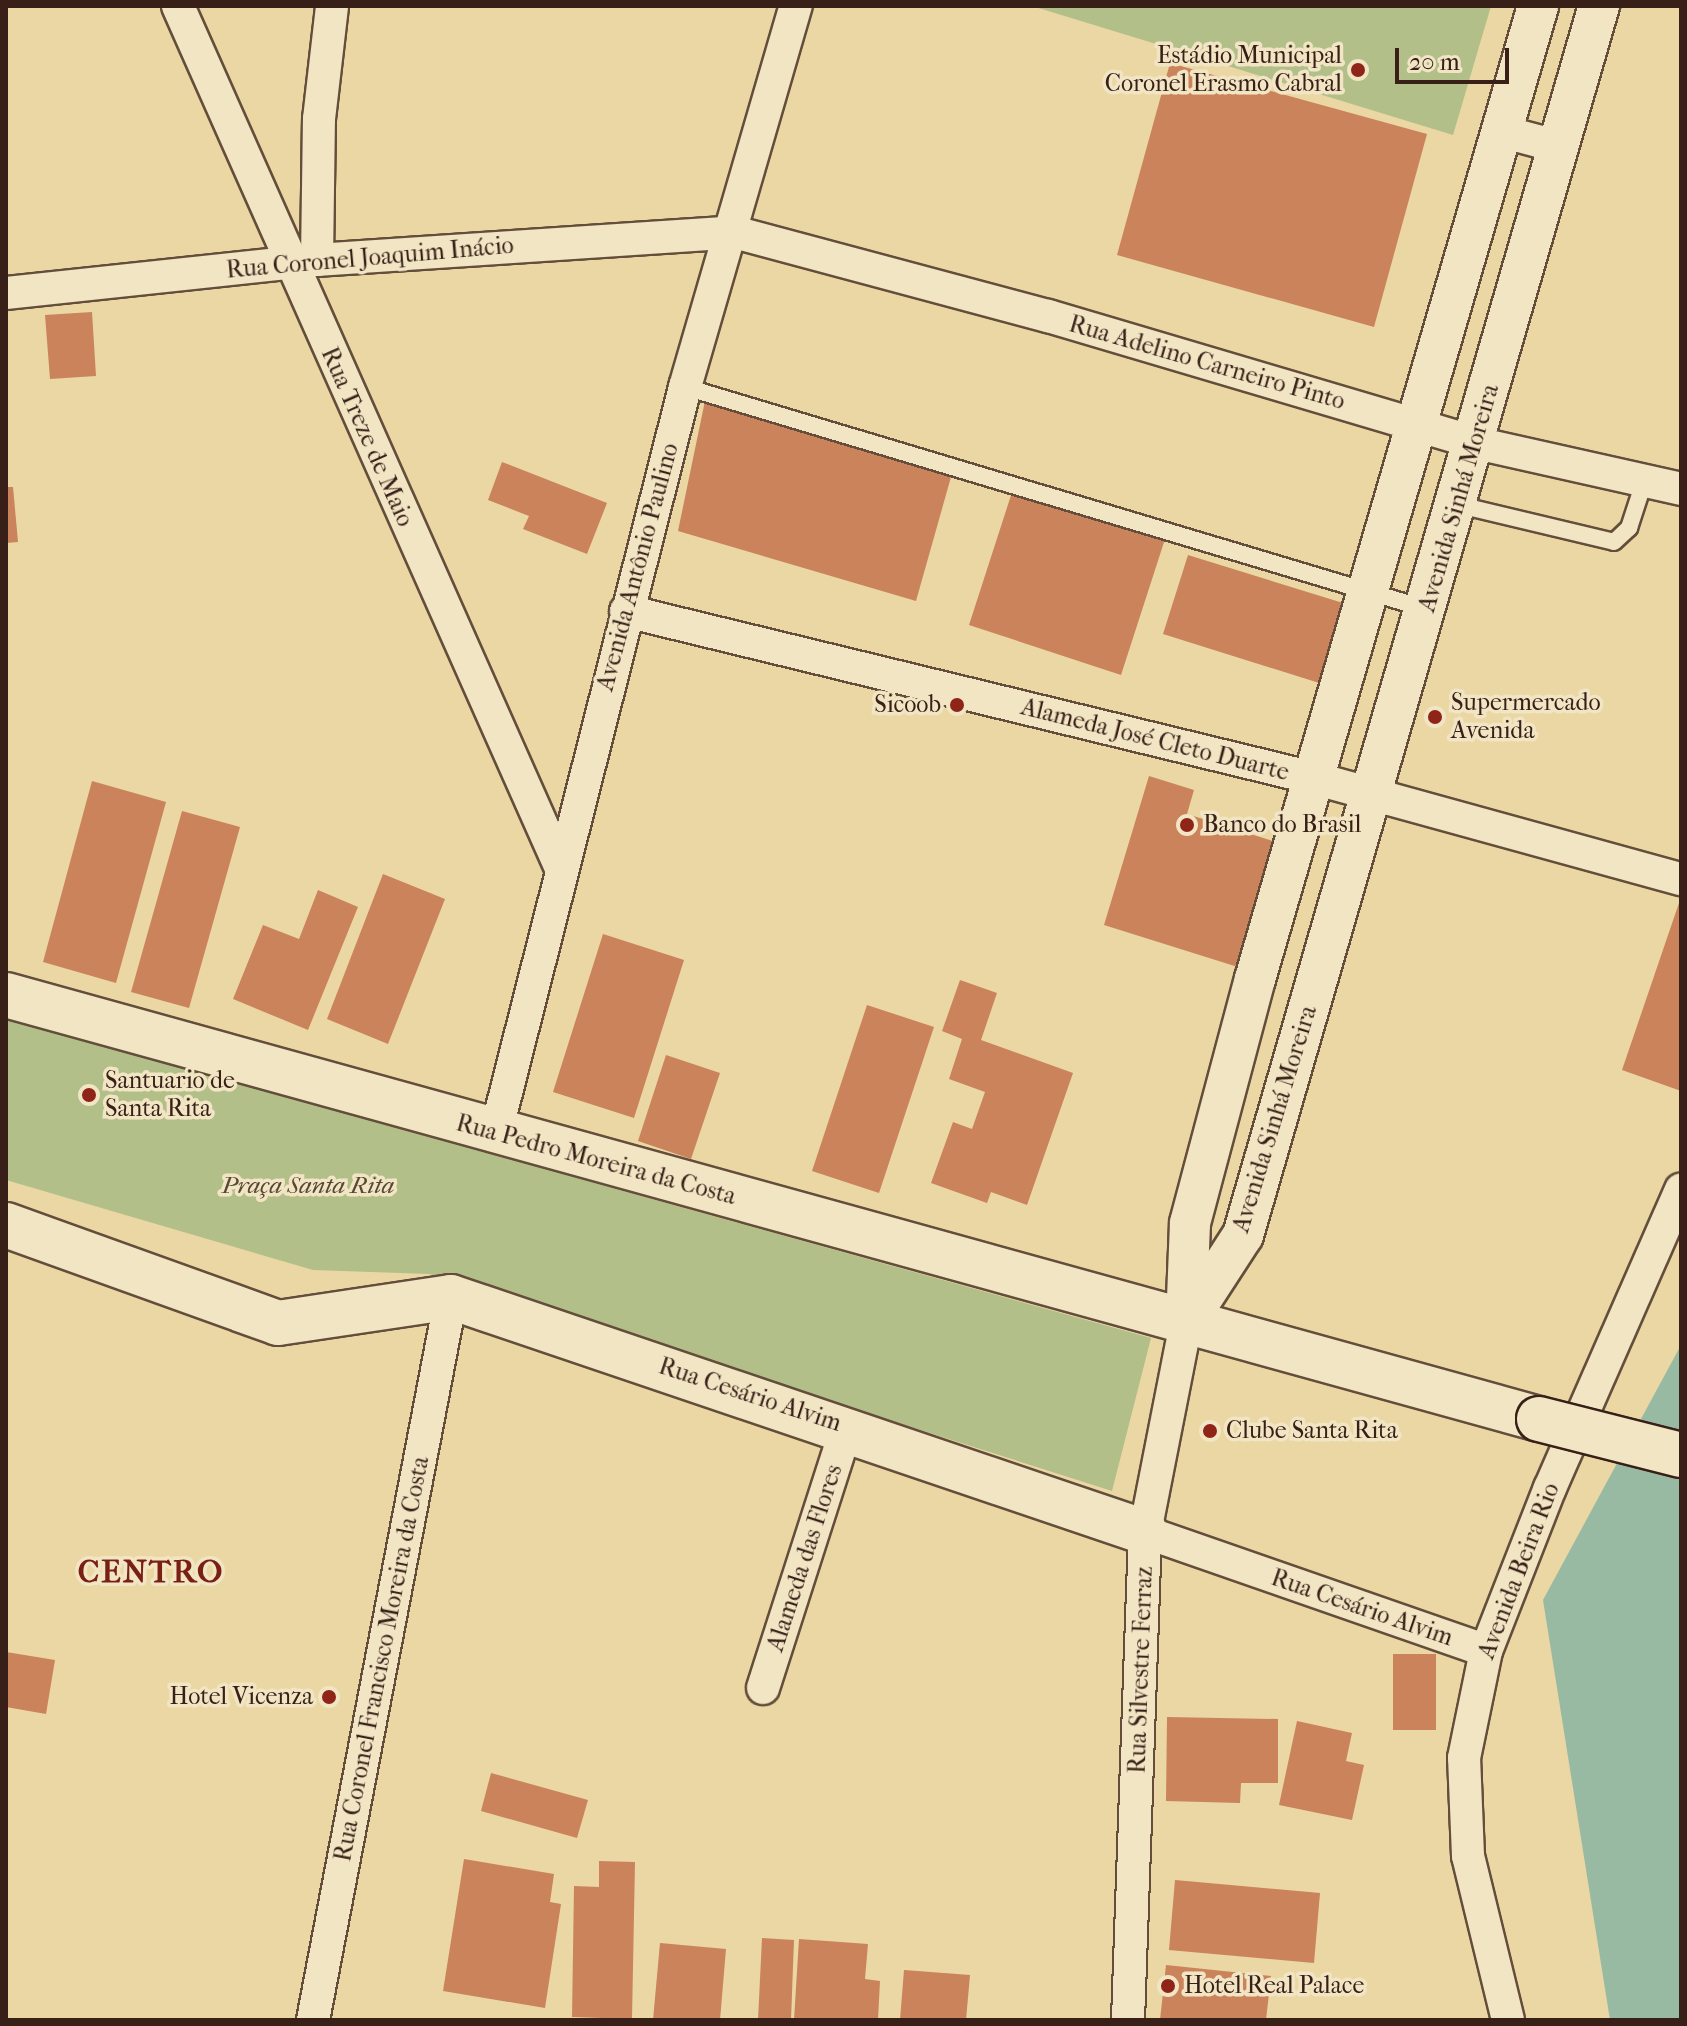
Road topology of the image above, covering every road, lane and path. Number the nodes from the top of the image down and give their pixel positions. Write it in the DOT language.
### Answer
graph roads {
  1 [pos="178,6"];
  2 [pos="332,6"];
  3 [pos="796,6"];
  4 [pos="1538,6"];
  5 [pos="1599,6"];
  6 [pos="1504,132"];
  7 [pos="1560,147"];
  8 [pos="734,232"];
  9 [pos="303,261"];
  10 [pos="6,293"];
  11 [pos="685,387"];
  12 [pos="1419,425"];
  13 [pos="1476,443"];
  14 [pos="1645,479"];
  15 [pos="1681,489"];
  16 [pos="1455,504"];
  17 [pos="1368,592"];
  18 [pos="1428,609"];
  19 [pos="626,611"];
  20 [pos="1317,779"];
  21 [pos="1370,796"];
  22 [pos="560,866"];
  23 [pos="1681,879"];
  24 [pos="6,995"];
  25 [pos="496,1132"];
  26 [pos="1681,1190"];
  27 [pos="6,1225"];
  28 [pos="451,1297"];
  29 [pos="1186,1323"];
  30 [pos="847,1427"];
  31 [pos="1681,1455"];
  32 [pos="1145,1532"];
  33 [pos="1486,1651"];
  34 [pos="763,1688"];
  35 [pos="313,2020"];
  36 [pos="1128,2020"];
  37 [pos="1508,2020"];
  1 -- 9 [label="street, Rua Treze de Maio"];
  2 -- 9 [label="street"];
  3 -- 8 [label="street, Avenida Antônio Paulino"];
  4 -- 6 [label="street"];
  5 -- 7 [label="street, Avenida Sinhá Moreira"];
  6 -- 7 [label="street"];
  6 -- 12 [label="street"];
  7 -- 13 [label="street, Avenida Sinhá Moreira"];
  8 -- 9 [label="street, Rua Coronel Joaquim Inácio"];
  8 -- 11 [label="street, Avenida Antônio Paulino"];
  8 -- 12 [label="street, Rua Adelino Carneiro Pinto"];
  9 -- 10 [label="street, Rua Coronel Joaquim Inácio"];
  9 -- 22 [label="street, Rua Treze de Maio"];
  11 -- 17 [label="lane"];
  11 -- 19 [label="street, Avenida Antônio Paulino"];
  12 -- 13 [label="street, Rua Adelino Carneiro Pinto"];
  12 -- 17 [label="street"];
  13 -- 14 [label="street, Rua Adelino Carneiro Pinto"];
  13 -- 16 [label="street, Avenida Sinhá Moreira"];
  14 -- 15 [label="street, Rua Adelino Carneiro Pinto"];
  14 -- 16 [label="lane"];
  16 -- 18 [label="street, Avenida Sinhá Moreira"];
  17 -- 18 [label="lane"];
  17 -- 20 [label="street"];
  18 -- 21 [label="street, Avenida Sinhá Moreira"];
  19 -- 20 [label="street, Alameda José Cleto Duarte"];
  19 -- 22 [label="street, Avenida Antônio Paulino"];
  20 -- 21 [label="street, Alameda José Cleto Duarte"];
  20 -- 29 [label="street"];
  21 -- 23 [label="street, Alameda José Cleto Duarte"];
  21 -- 29 [label="street, Avenida Sinhá Moreira"];
  22 -- 25 [label="street, Avenida Antônio Paulino"];
  24 -- 25 [label="main road, Rua Pedro Moreira da Costa"];
  25 -- 29 [label="main road, Rua Pedro Moreira da Costa"];
  26 -- 33 [label="street, Avenida Beira Rio"];
  27 -- 28 [label="main road, Rua Cesário Alvim"];
  28 -- 30 [label="main road, Rua Cesário Alvim"];
  28 -- 35 [label="street, Rua Coronel Francisco Moreira da Costa"];
  29 -- 31 [label="main road, Rua Pedro Moreira da Costa, bridge"];
  29 -- 32 [label="street, Rua Silvestre Ferraz"];
  30 -- 32 [label="main road, Rua Cesário Alvim"];
  30 -- 34 [label="street, Alameda das Flores"];
  32 -- 33 [label="street, Rua Cesário Alvim"];
  32 -- 36 [label="street, Rua Silvestre Ferraz"];
  33 -- 37 [label="street, Avenida Beira Rio"];
}
